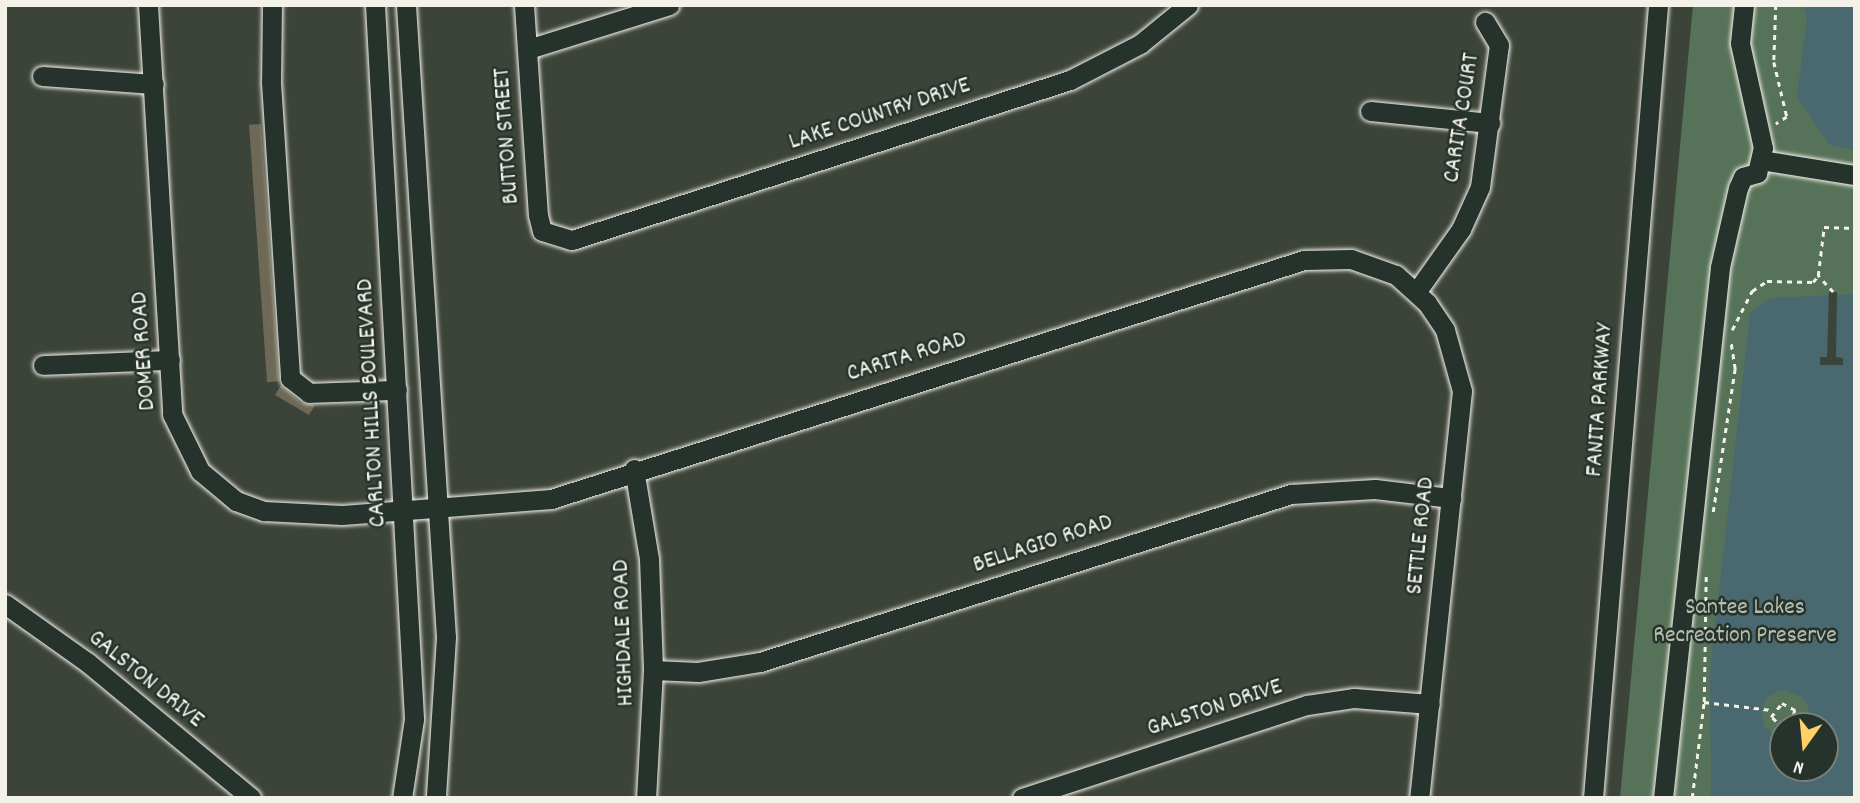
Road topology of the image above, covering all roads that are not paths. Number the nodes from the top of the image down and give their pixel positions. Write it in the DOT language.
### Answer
graph roads {
  1 [pos="148,5"];
  2 [pos="272,5"];
  3 [pos="375,5"];
  4 [pos="406,5"];
  5 [pos="524,5"];
  6 [pos="669,5"];
  7 [pos="1188,5"];
  8 [pos="1658,5"];
  9 [pos="1744,5"];
  10 [pos="1485,22"];
  11 [pos="528,49"];
  12 [pos="42,76"];
  13 [pos="153,84"];
  14 [pos="1370,111"];
  15 [pos="1490,123"];
  16 [pos="1761,160"];
  17 [pos="1855,174"];
  18 [pos="572,240"];
  19 [pos="1417,291"];
  20 [pos="170,360"];
  21 [pos="43,365"];
  22 [pos="397,390"];
  23 [pos="634,468"];
  24 [pos="1451,498"];
  25 [pos="437,507"];
  26 [pos="404,509"];
  27 [pos="5,604"];
  28 [pos="653,670"];
  29 [pos="1430,704"];
  30 [pos="251,798"];
  31 [pos="402,798"];
  32 [pos="436,798"];
  33 [pos="646,798"];
  34 [pos="1022,798"];
  35 [pos="1419,798"];
  36 [pos="1593,798"];
  37 [pos="1663,798"];
  1 -- 13 [label="street, DOMER ROAD"];
  2 -- 22 [label="street"];
  3 -- 22 [label="street, CARLTON HILLS BOULEVARD"];
  4 -- 25 [label="street"];
  5 -- 11 [label="street, BUTTON STREET"];
  6 -- 11 [label="street"];
  7 -- 18 [label="street, LAKE COUNTRY DRIVE"];
  8 -- 36 [label="street, FANITA PARKWAY"];
  9 -- 16 [label="street"];
  10 -- 15 [label="street, CARITA COURT"];
  11 -- 18 [label="street, BUTTON STREET"];
  12 -- 13 [label="street"];
  13 -- 20 [label="street, DOMER ROAD"];
  14 -- 15 [label="street"];
  15 -- 19 [label="street, CARITA COURT"];
  16 -- 17 [label="street"];
  16 -- 37 [label="street"];
  19 -- 23 [label="street, CARITA ROAD"];
  19 -- 24 [label="street, SETTLE ROAD"];
  20 -- 21 [label="street"];
  20 -- 26 [label="street, DOMER ROAD"];
  22 -- 26 [label="street, CARLTON HILLS BOULEVARD"];
  23 -- 25 [label="street, CARITA ROAD"];
  23 -- 28 [label="street, HIGHDALE ROAD"];
  24 -- 28 [label="street, BELLAGIO ROAD"];
  24 -- 29 [label="street, SETTLE ROAD"];
  25 -- 26 [label="street, CARITA ROAD"];
  25 -- 32 [label="street"];
  26 -- 31 [label="street, CARLTON HILLS BOULEVARD"];
  27 -- 30 [label="street, GALSTON DRIVE"];
  28 -- 33 [label="street, HIGHDALE ROAD"];
  29 -- 34 [label="street, GALSTON DRIVE"];
  29 -- 35 [label="street, SETTLE ROAD"];
}
